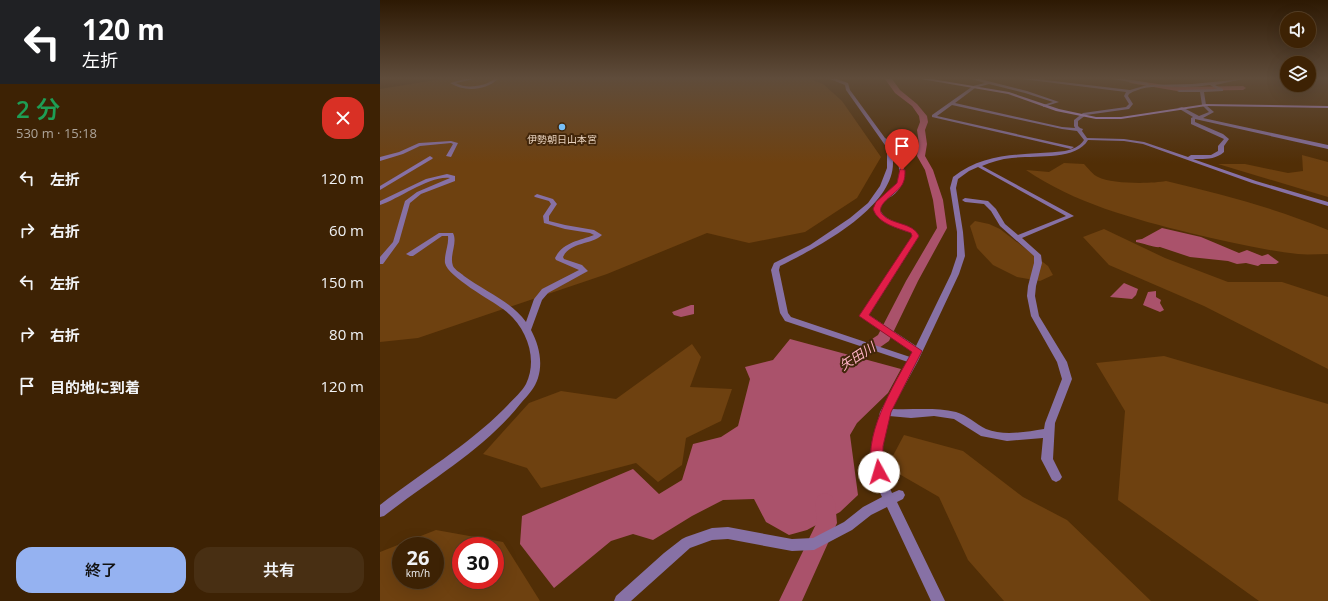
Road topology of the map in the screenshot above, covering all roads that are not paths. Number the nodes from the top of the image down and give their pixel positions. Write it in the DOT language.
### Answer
graph roads {
  1 [pos="861,107"];
  2 [pos="948,107"];
  3 [pos="967,107"];
  4 [pos="1049,107"];
  5 [pos="1128,107"];
  6 [pos="1188,107"];
  7 [pos="1206,107"];
  8 [pos="1180,108"];
  9 [pos="1082,116"];
  10 [pos="1199,118"];
  11 [pos="1080,130"];
  12 [pos="884,138"];
  13 [pos="1089,139"];
  14 [pos="1071,147"];
  15 [pos="1328,147"];
  16 [pos="449,156"];
  17 [pos="1182,156"];
  18 [pos="430,158"];
  19 [pos="380,159"];
  20 [pos="981,167"];
  21 [pos="380,188"];
  22 [pos="537,196"];
  23 [pos="965,200"];
  24 [pos="380,203"];
  25 [pos="1328,204"];
  26 [pos="1016,238"];
  27 [pos="410,254"];
  28 [pos="380,262"];
  29 [pos="527,331"];
  30 [pos="913,349"];
  31 [pos="913,361"];
  32 [pos="885,412"];
  33 [pos="1049,433"];
  34 [pos="1056,477"];
  35 [pos="894,497"];
  36 [pos="380,512"];
  37 [pos="620,601"];
  38 [pos="938,601"];
  1 -- 12 [label="street"];
  2 -- 14 [label="street"];
  3 -- 11 [label="street"];
  4 -- 9 [label="main road"];
  5 -- 9 [label="street"];
  6 -- 8 [label="main road"];
  7 -- 10 [label="street"];
  8 -- 9 [label="main road"];
  8 -- 10 [label="street"];
  9 -- 11 [label="street"];
  10 -- 15 [label="street"];
  10 -- 17 [label="street"];
  11 -- 30 [label="street"];
  12 -- 30 [label="street"];
  12 -- 31 [label="street"];
  13 -- 17 [label="street"];
  16 -- 19 [label="street"];
  17 -- 25 [label="street"];
  18 -- 21 [label="street"];
  20 -- 26 [label="street"];
  22 -- 29 [label="street"];
  23 -- 26 [label="street"];
  24 -- 28 [label="street"];
  26 -- 33 [label="street"];
  27 -- 29 [label="street"];
  29 -- 36 [label="street"];
  30 -- 31 [label="street"];
  31 -- 32 [label="street"];
  32 -- 33 [label="street"];
  32 -- 35 [label="street"];
  33 -- 34 [label="street"];
  35 -- 37 [label="street"];
  35 -- 38 [label="street"];
}
